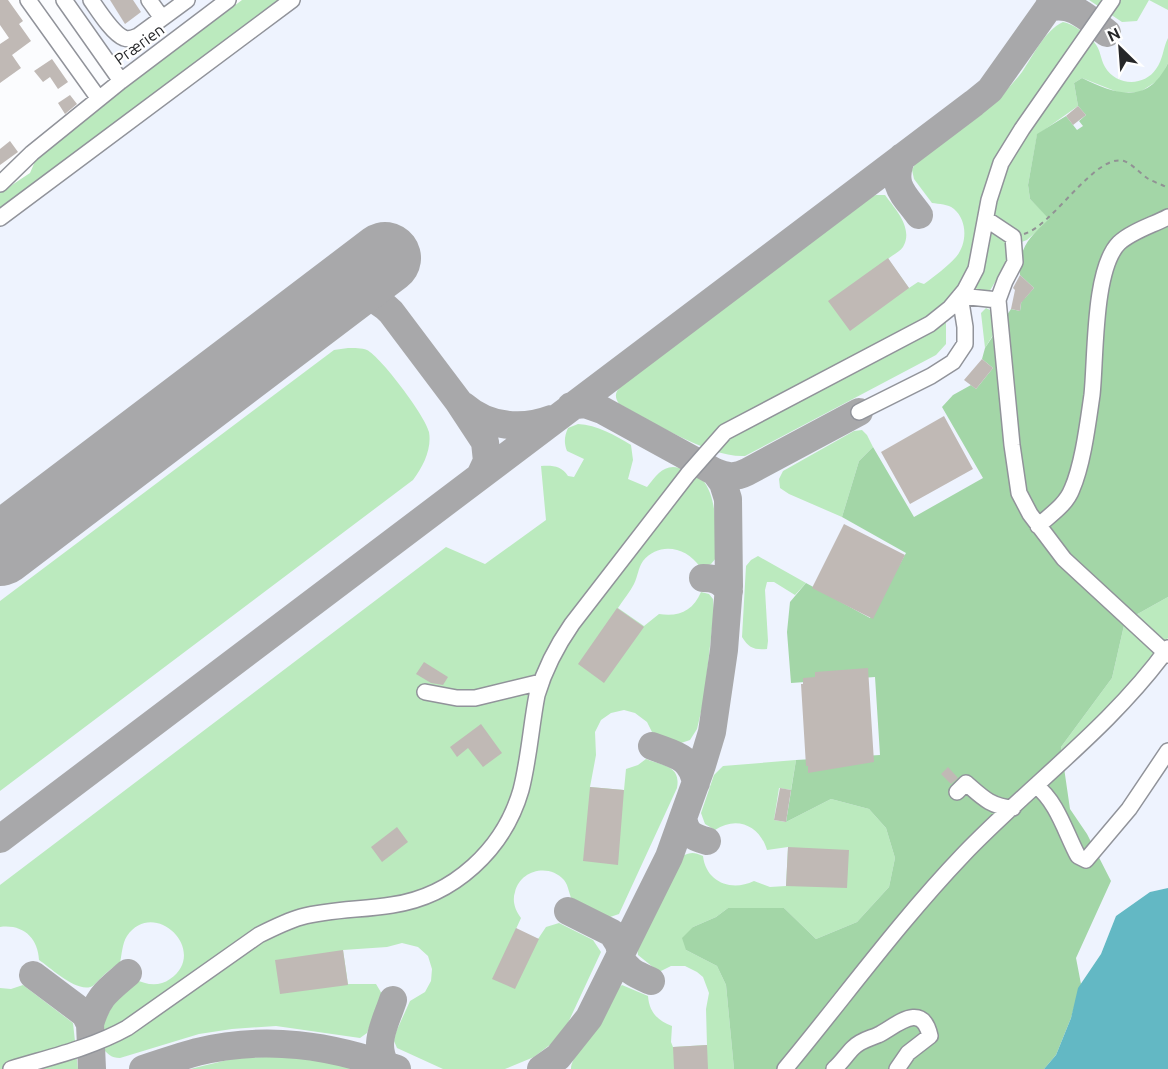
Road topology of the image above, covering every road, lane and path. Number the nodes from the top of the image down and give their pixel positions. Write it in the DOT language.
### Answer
graph roads {
  1 [pos="28,0"];
  2 [pos="64,0"];
  3 [pos="91,0"];
  4 [pos="149,0"];
  5 [pos="228,0"];
  6 [pos="292,0"];
  7 [pos="1112,0"];
  8 [pos="184,1"];
  9 [pos="162,18"];
  10 [pos="198,22"];
  11 [pos="121,81"];
  12 [pos="99,99"];
  13 [pos="0,184"];
  14 [pos="1168,188"];
  15 [pos="1168,217"];
  16 [pos="0,218"];
  17 [pos="986,219"];
  18 [pos="1013,237"];
  19 [pos="960,296"];
  20 [pos="998,300"];
  21 [pos="859,412"];
  22 [pos="1038,526"];
  23 [pos="1167,652"];
  24 [pos="541,682"];
  25 [pos="425,692"];
  26 [pos="1168,751"];
  27 [pos="1036,786"];
  28 [pos="957,792"];
  29 [pos="1013,808"];
  30 [pos="10,1069"];
  31 [pos="785,1069"];
  32 [pos="834,1069"];
  33 [pos="897,1069"];
  1 -- 12 [label="street"];
  2 -- 11 [label="street, Prærien"];
  3 -- 9 [label="street"];
  4 -- 9 [label="street"];
  5 -- 10 [label="street, Prærien"];
  6 -- 16 [label="street"];
  7 -- 17 [label="street"];
  8 -- 9 [label="street"];
  8 -- 10 [label="street"];
  10 -- 11 [label="street, Prærien"];
  11 -- 12 [label="street"];
  12 -- 13 [label="street"];
  14 -- 18 [label="path"];
  15 -- 22 [label="street"];
  17 -- 18 [label="street"];
  17 -- 19 [label="street"];
  18 -- 20 [label="street"];
  19 -- 20 [label="street"];
  19 -- 21 [label="street"];
  19 -- 24 [label="street"];
  20 -- 22 [label="street"];
  22 -- 23 [label="street"];
  23 -- 27 [label="street"];
  24 -- 25 [label="street"];
  24 -- 30 [label="street"];
  26 -- 27 [label="street"];
  27 -- 29 [label="street"];
  28 -- 29 [label="street"];
  29 -- 31 [label="street"];
  32 -- 33 [label="street"];
}
